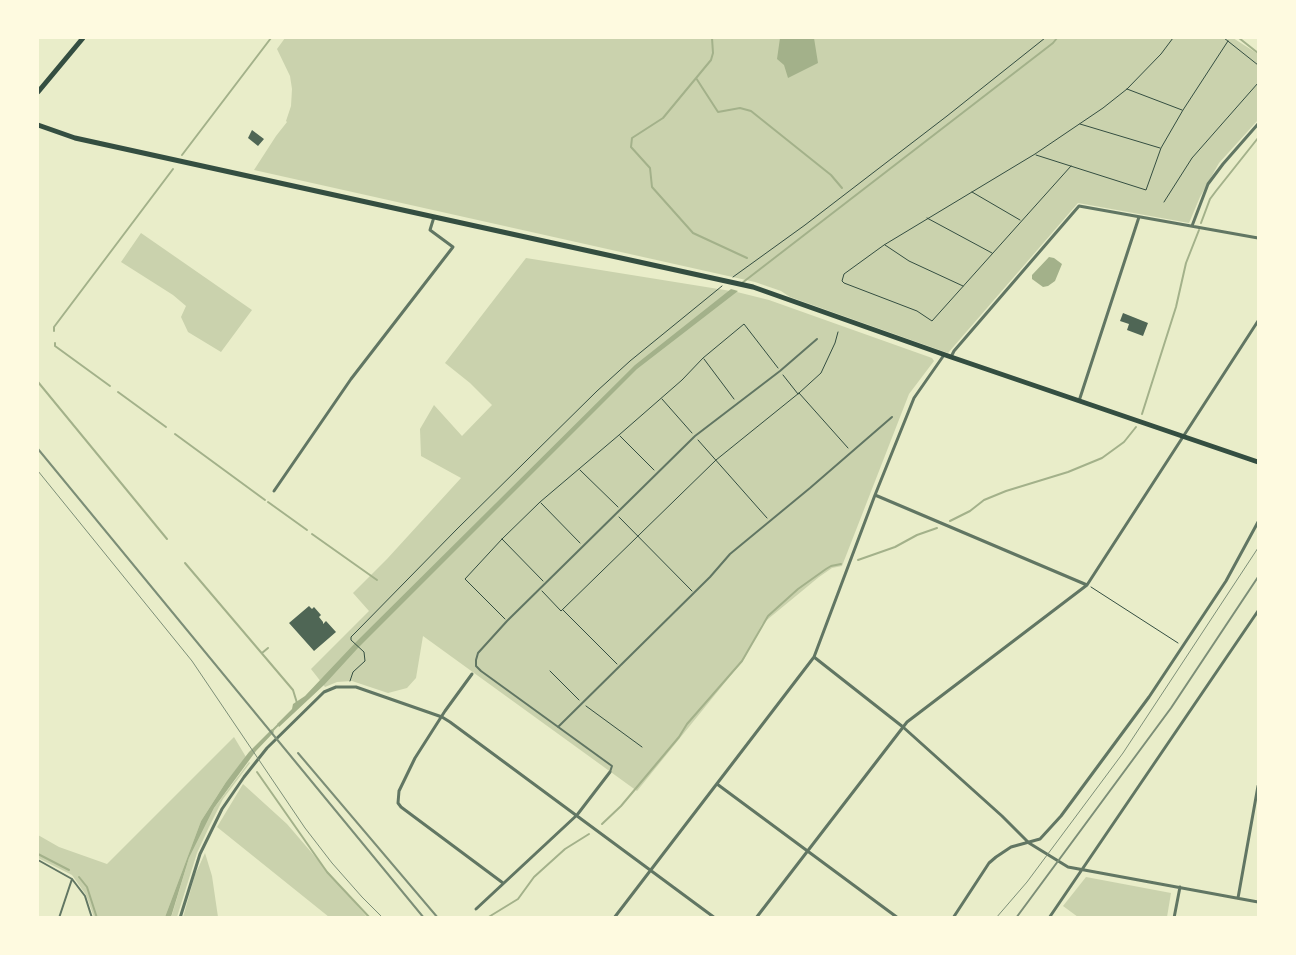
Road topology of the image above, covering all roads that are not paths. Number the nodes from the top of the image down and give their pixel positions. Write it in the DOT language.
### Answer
graph roads {
  1 [pos="83,38"];
  2 [pos="38,92"];
  3 [pos="1258,124"];
  4 [pos="38,125"];
  5 [pos="434,216"];
  6 [pos="1139,217"];
  7 [pos="1192,226"];
  8 [pos="1258,238"];
  9 [pos="1258,321"];
  10 [pos="817,339"];
  11 [pos="944,355"];
  12 [pos="951,357"];
  13 [pos="1079,401"];
  14 [pos="892,417"];
  15 [pos="1184,436"];
  16 [pos="1258,462"];
  17 [pos="274,491"];
  18 [pos="875,495"];
  19 [pos="1258,522"];
  20 [pos="1087,585"];
  21 [pos="1258,612"];
  22 [pos="814,657"];
  23 [pos="472,674"];
  24 [pos="442,717"];
  25 [pos="558,727"];
  26 [pos="903,728"];
  27 [pos="610,772"];
  28 [pos="717,784"];
  29 [pos="1258,786"];
  30 [pos="577,815"];
  31 [pos="1029,843"];
  32 [pos="808,851"];
  33 [pos="38,860"];
  34 [pos="652,870"];
  35 [pos="1083,870"];
  36 [pos="72,879"];
  37 [pos="503,883"];
  38 [pos="1180,887"];
  39 [pos="1238,898"];
  40 [pos="1258,902"];
  41 [pos="476,909"];
  42 [pos="59,918"];
  43 [pos="92,918"];
  44 [pos="180,918"];
  45 [pos="614,918"];
  46 [pos="715,918"];
  47 [pos="756,918"];
  48 [pos="898,918"];
  49 [pos="953,918"];
  50 [pos="1049,918"];
  51 [pos="1174,918"];
  1 -- 2 [label="main road"];
  3 -- 7 [label="street"];
  4 -- 5 [label="main road"];
  5 -- 11 [label="main road"];
  5 -- 17 [label="street"];
  6 -- 7 [label="street"];
  6 -- 12 [label="street"];
  6 -- 13 [label="street"];
  7 -- 8 [label="street"];
  9 -- 15 [label="street"];
  10 -- 25 [label="lane"];
  11 -- 12 [label="main road"];
  11 -- 18 [label="street"];
  12 -- 13 [label="main road"];
  13 -- 15 [label="main road"];
  14 -- 25 [label="lane"];
  15 -- 16 [label="main road"];
  15 -- 20 [label="street"];
  18 -- 20 [label="street"];
  18 -- 22 [label="street"];
  19 -- 31 [label="street"];
  20 -- 26 [label="street"];
  21 -- 35 [label="street"];
  22 -- 26 [label="street"];
  22 -- 28 [label="street"];
  23 -- 24 [label="street"];
  24 -- 30 [label="street"];
  24 -- 37 [label="street"];
  24 -- 44 [label="street"];
  25 -- 27 [label="lane"];
  26 -- 31 [label="street"];
  26 -- 32 [label="street"];
  27 -- 30 [label="street"];
  28 -- 32 [label="street"];
  28 -- 34 [label="street"];
  29 -- 39 [label="street"];
  30 -- 34 [label="street"];
  30 -- 37 [label="street"];
  31 -- 35 [label="street"];
  31 -- 49 [label="street"];
  32 -- 47 [label="street"];
  32 -- 48 [label="street"];
  33 -- 36 [label="lane"];
  34 -- 45 [label="street"];
  34 -- 46 [label="street"];
  35 -- 38 [label="street"];
  35 -- 50 [label="street"];
  36 -- 42 [label="lane"];
  36 -- 43 [label="lane"];
  37 -- 41 [label="street"];
  38 -- 39 [label="street"];
  38 -- 51 [label="street"];
  39 -- 40 [label="street"];
}
